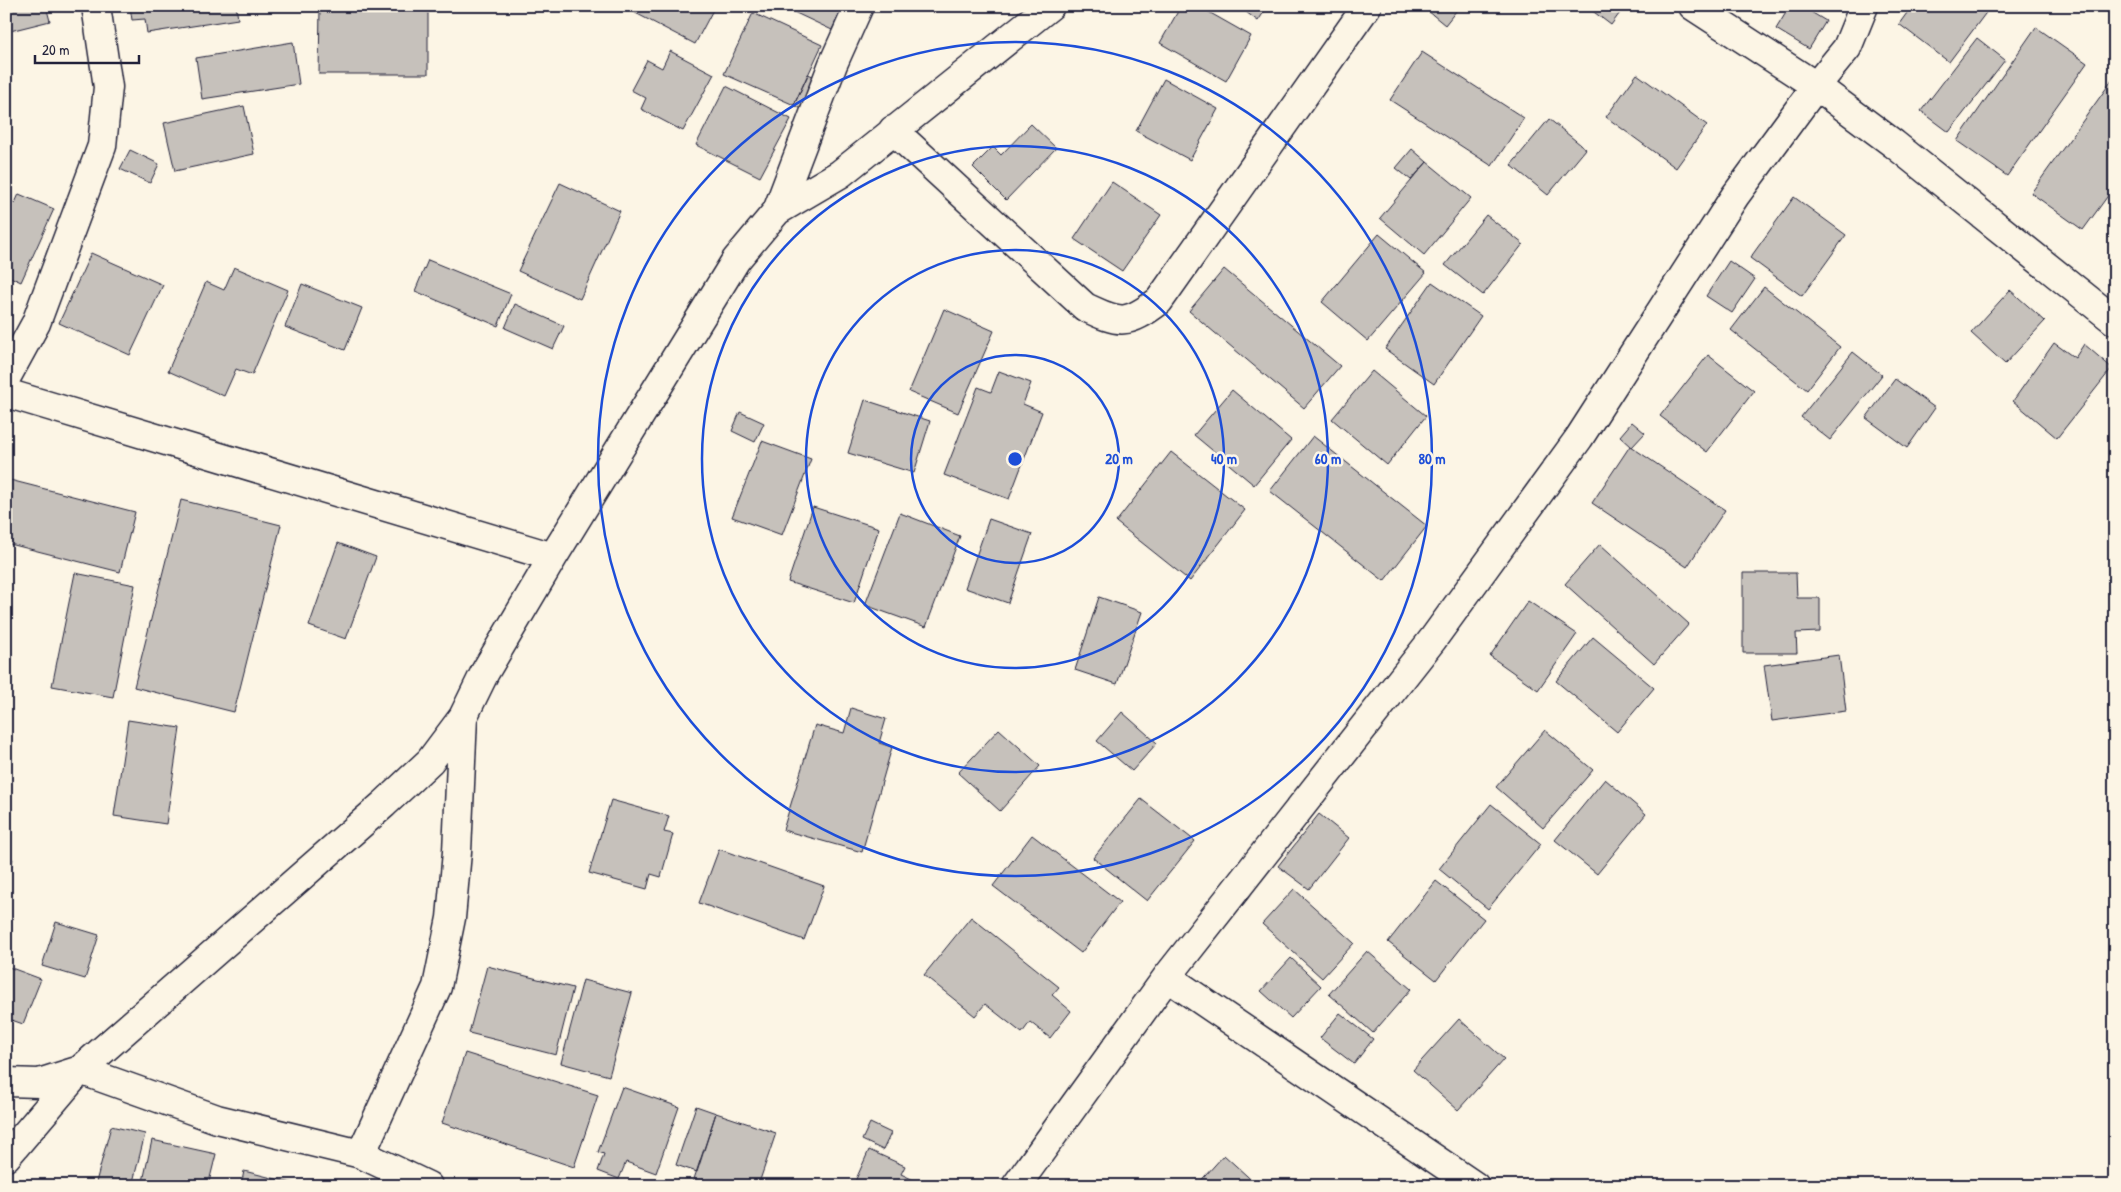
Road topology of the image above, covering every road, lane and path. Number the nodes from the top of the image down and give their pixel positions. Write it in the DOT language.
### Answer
graph roads {
  1 [pos="96,6"];
  2 [pos="859,6"];
  3 [pos="1050,6"];
  4 [pos="1367,6"];
  5 [pos="1693,6"];
  6 [pos="1864,6"];
  7 [pos="1816,86"];
  8 [pos="893,130"];
  9 [pos="777,211"];
  10 [pos="2115,321"];
  11 [pos="6,378"];
  12 [pos="6,393"];
  13 [pos="553,557"];
  14 [pos="463,717"];
  15 [pos="1167,977"];
  16 [pos="80,1070"];
  17 [pos="6,1082"];
  18 [pos="361,1154"];
  19 [pos="6,1157"];
  20 [pos="428,1186"];
  21 [pos="1016,1186"];
  22 [pos="1474,1186"];
  1 -- 11 [label="street"];
  2 -- 9 [label="street"];
  3 -- 8 [label="street"];
  4 -- 8 [label="street"];
  5 -- 7 [label="street"];
  6 -- 7 [label="street"];
  7 -- 10 [label="street"];
  7 -- 15 [label="street"];
  8 -- 9 [label="street"];
  9 -- 13 [label="street"];
  12 -- 13 [label="street"];
  13 -- 14 [label="street"];
  14 -- 16 [label="street"];
  14 -- 18 [label="street"];
  15 -- 21 [label="street"];
  15 -- 22 [label="street"];
  16 -- 17 [label="street"];
  16 -- 18 [label="street"];
  16 -- 19 [label="street"];
  18 -- 20 [label="street"];
}
